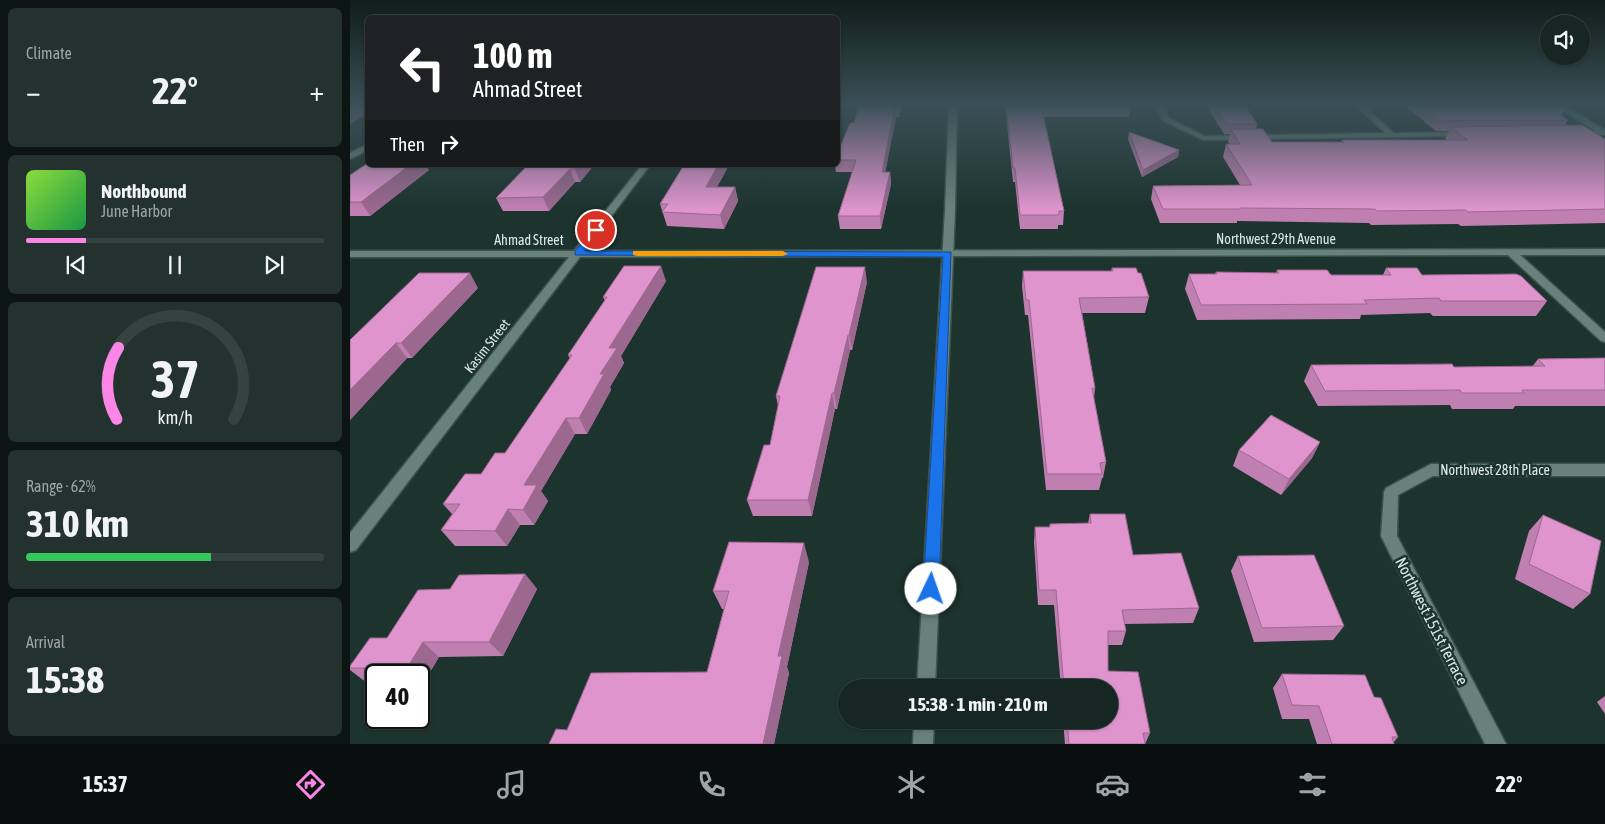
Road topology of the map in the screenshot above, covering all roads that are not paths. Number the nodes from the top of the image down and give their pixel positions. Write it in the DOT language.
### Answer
graph roads {
  1 [pos="952,140"];
  2 [pos="365,148"];
  3 [pos="350,158"];
  4 [pos="644,167"];
  5 [pos="1509,251"];
  6 [pos="1605,252"];
  7 [pos="578,253"];
  8 [pos="350,254"];
  9 [pos="948,254"];
  10 [pos="1605,338"];
  11 [pos="1605,470"];
  12 [pos="1390,492"];
  13 [pos="350,545"];
  14 [pos="926,679"];
  15 [pos="924,729"];
  16 [pos="923,744"];
  17 [pos="1496,744"];
  1 -- 9 [label="street"];
  2 -- 3 [label="street"];
  4 -- 7 [label="street, Kasim Street"];
  5 -- 6 [label="street, Northwest 29th Avenue"];
  5 -- 9 [label="street, Northwest 29th Avenue"];
  5 -- 10 [label="street"];
  7 -- 8 [label="street, Ahmad Street"];
  7 -- 9 [label="street, Ahmad Street"];
  7 -- 13 [label="street, Kasim Street"];
  9 -- 14 [label="street"];
  11 -- 12 [label="street, Northwest 28th Place"];
  12 -- 17 [label="street, Northwest 151st Terrace"];
  15 -- 16 [label="street"];
}
